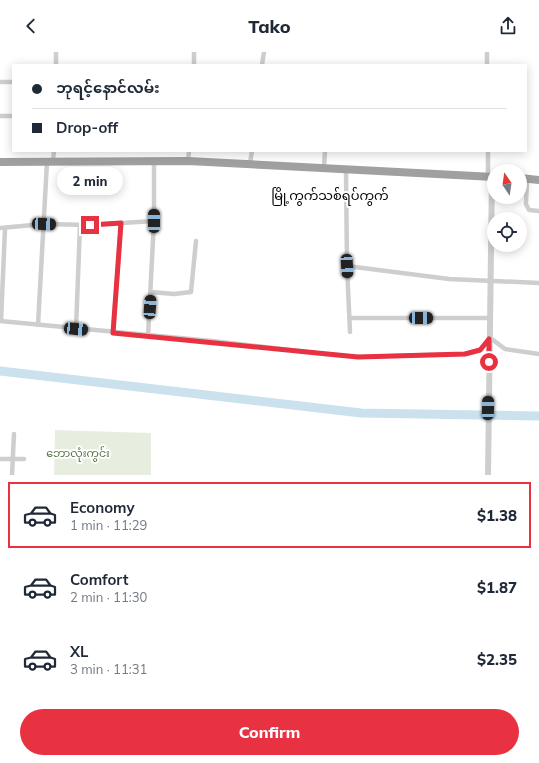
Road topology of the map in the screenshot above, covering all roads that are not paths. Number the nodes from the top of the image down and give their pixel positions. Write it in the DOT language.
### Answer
graph roads {
  1 [pos="56,52"];
  2 [pos="194,52"];
  3 [pos="264,52"];
  4 [pos="487,52"];
  5 [pos="56,64"];
  6 [pos="194,64"];
  7 [pos="262,64"];
  8 [pos="487,64"];
  9 [pos="0,82"];
  10 [pos="12,82"];
  11 [pos="0,116"];
  12 [pos="12,116"];
  13 [pos="54,152"];
  14 [pos="189,152"];
  15 [pos="252,152"];
  16 [pos="325,152"];
  17 [pos="488,152"];
  18 [pos="154,160"];
  19 [pos="188,160"];
  20 [pos="0,162"];
  21 [pos="50,162"];
  22 [pos="250,163"];
  23 [pos="490,164"];
  24 [pos="324,167"];
  25 [pos="346,169"];
  26 [pos="487,176"];
  27 [pos="527,179"];
  28 [pos="539,180"];
  29 [pos="491,204"];
  30 [pos="526,204"];
  31 [pos="539,211"];
  32 [pos="154,221"];
  33 [pos="121,223"];
  34 [pos="44,224"];
  35 [pos="80,225"];
  36 [pos="2,229"];
  37 [pos="196,242"];
  38 [pos="347,266"];
  39 [pos="490,280"];
  40 [pos="539,283"];
  41 [pos="151,292"];
  42 [pos="349,318"];
  43 [pos="490,318"];
  44 [pos="1,321"];
  45 [pos="38,325"];
  46 [pos="76,329"];
  47 [pos="350,332"];
  48 [pos="113,333"];
  49 [pos="148,336"];
  50 [pos="489,339"];
  51 [pos="539,354"];
  52 [pos="14,434"];
  53 [pos="0,459"];
  54 [pos="12,459"];
  55 [pos="24,459"];
  56 [pos="12,475"];
  57 [pos="488,475"];
  1 -- 5 [label="street"];
  2 -- 6 [label="street"];
  3 -- 7 [label="street"];
  4 -- 8 [label="street"];
  9 -- 10 [label="street"];
  11 -- 12 [label="street"];
  13 -- 21 [label="street"];
  14 -- 19 [label="street"];
  15 -- 22 [label="street"];
  16 -- 24 [label="street"];
  17 -- 23 [label="street"];
  18 -- 19 [label="highway"];
  18 -- 21 [label="highway"];
  18 -- 32 [label="street"];
  19 -- 22 [label="highway"];
  20 -- 21 [label="highway"];
  21 -- 34 [label="street"];
  22 -- 24 [label="highway"];
  24 -- 25 [label="highway"];
  25 -- 26 [label="highway"];
  25 -- 38 [label="street"];
  27 -- 28 [label="highway"];
  29 -- 39 [label="street"];
  30 -- 31 [label="street"];
  32 -- 33 [label="street"];
  32 -- 41 [label="street"];
  33 -- 35 [label="street"];
  33 -- 48 [label="street"];
  34 -- 35 [label="street"];
  34 -- 36 [label="street"];
  34 -- 45 [label="street"];
  35 -- 46 [label="street"];
  36 -- 44 [label="street"];
  37 -- 41 [label="street"];
  38 -- 39 [label="street"];
  38 -- 42 [label="street"];
  39 -- 40 [label="street"];
  39 -- 43 [label="street"];
  41 -- 49 [label="street"];
  42 -- 43 [label="street"];
  42 -- 47 [label="street"];
  43 -- 50 [label="street"];
  44 -- 45 [label="street"];
  45 -- 46 [label="street"];
  46 -- 48 [label="street"];
  48 -- 49 [label="street"];
  49 -- 50 [label="street"];
  50 -- 51 [label="street"];
  50 -- 57 [label="street"];
  52 -- 54 [label="street"];
  53 -- 54 [label="street"];
  54 -- 55 [label="street"];
  54 -- 56 [label="street"];
}
